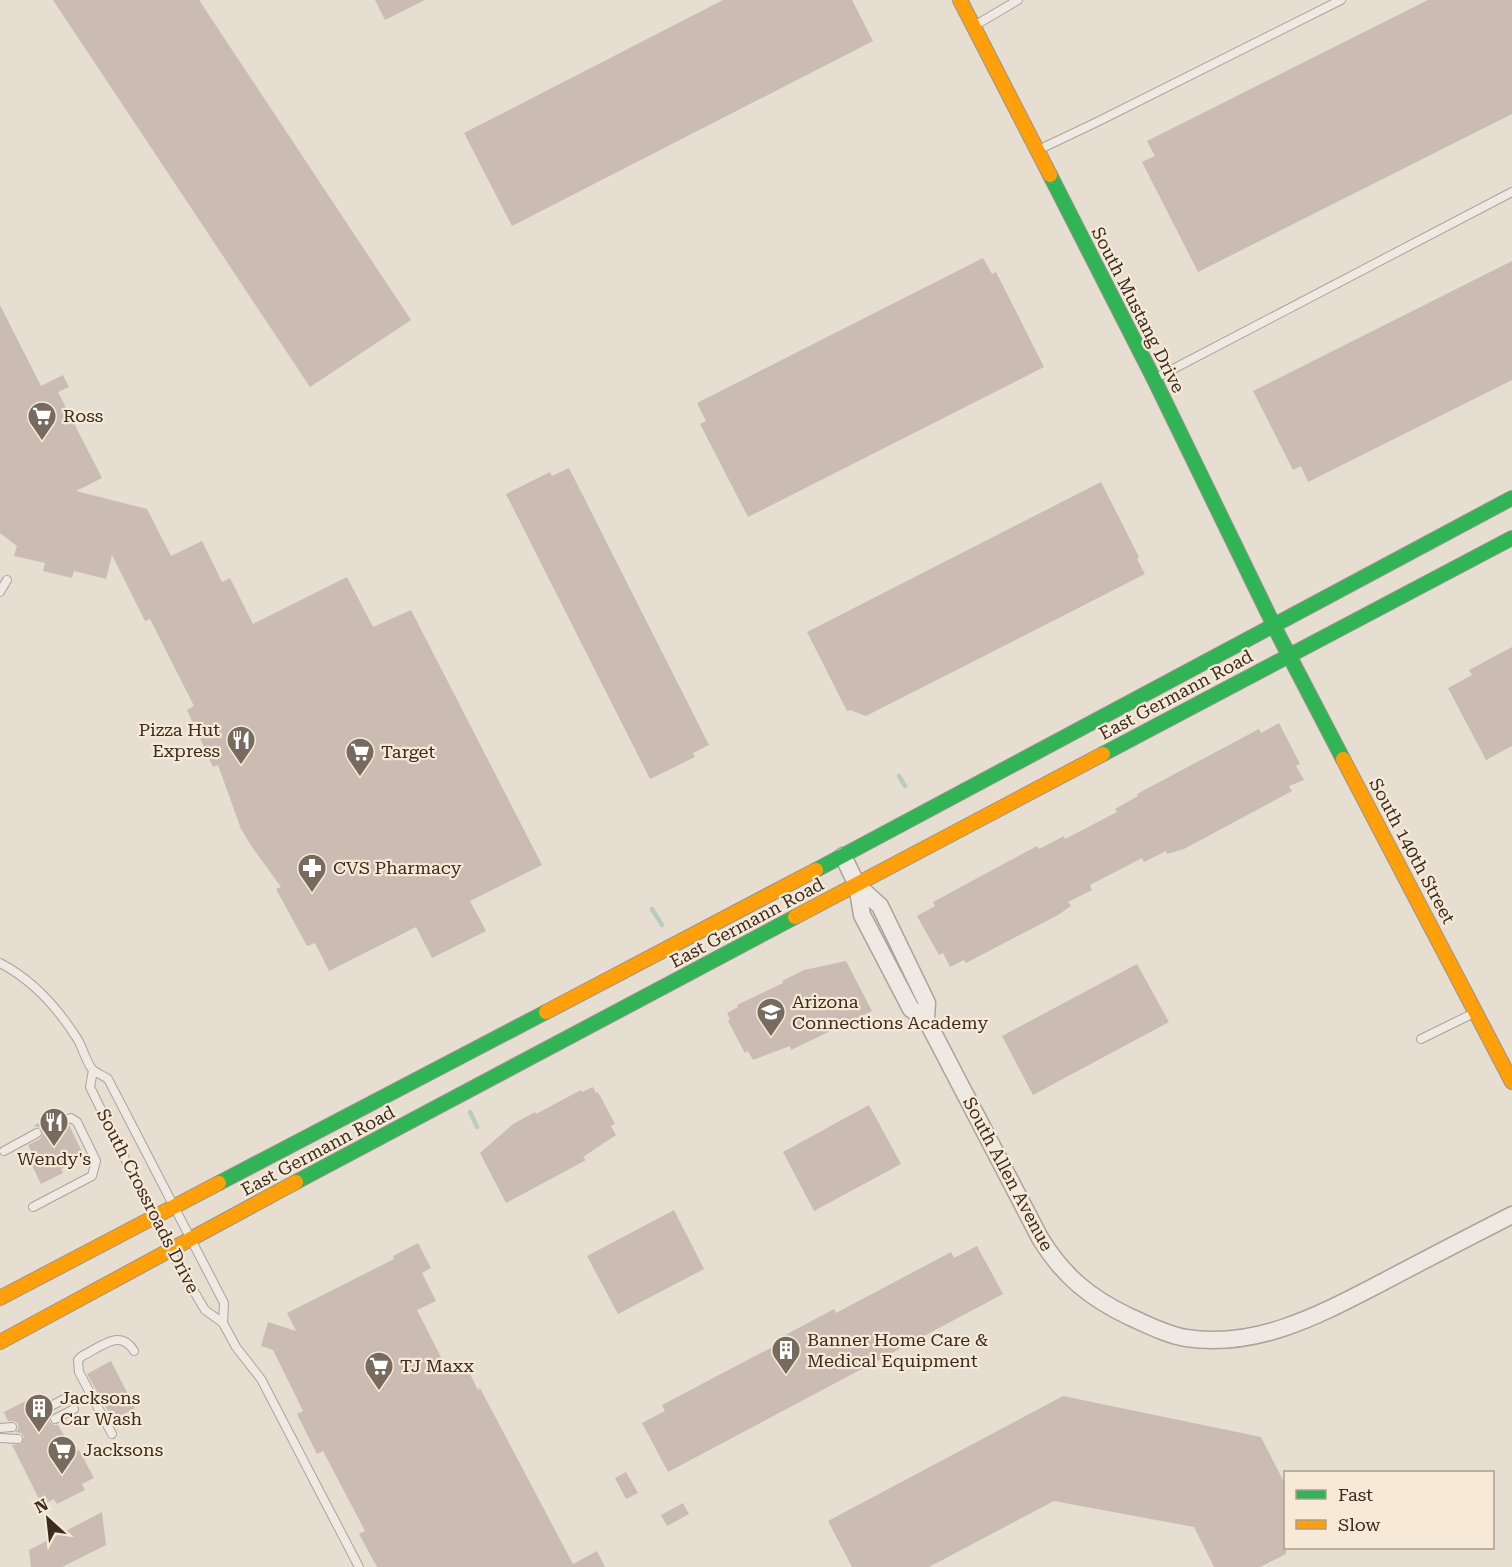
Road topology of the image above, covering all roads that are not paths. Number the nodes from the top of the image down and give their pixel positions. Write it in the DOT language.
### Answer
graph roads {
  1 [pos="960,0"];
  2 [pos="1018,0"];
  3 [pos="1341,0"];
  4 [pos="973,27"];
  5 [pos="1035,151"];
  6 [pos="1512,192"];
  7 [pos="1154,379"];
  8 [pos="1512,498"];
  9 [pos="1512,538"];
  10 [pos="7,580"];
  11 [pos="0,592"];
  12 [pos="1274,624"];
  13 [pos="1280,638"];
  14 [pos="1290,656"];
  15 [pos="843,856"];
  16 [pos="857,885"];
  17 [pos="0,963"];
  18 [pos="1476,1012"];
  19 [pos="1421,1039"];
  20 [pos="93,1070"];
  21 [pos="1512,1082"];
  22 [pos="59,1122"];
  23 [pos="37,1133"];
  24 [pos="4,1151"];
  25 [pos="173,1206"];
  26 [pos="33,1207"];
  27 [pos="1512,1215"];
  28 [pos="153,1217"];
  29 [pos="189,1238"];
  30 [pos="169,1249"];
  31 [pos="0,1298"];
  32 [pos="223,1323"];
  33 [pos="0,1342"];
  34 [pos="134,1351"];
  35 [pos="68,1397"];
  36 [pos="49,1407"];
  37 [pos="74,1409"];
  38 [pos="56,1419"];
  39 [pos="12,1427"];
  40 [pos="0,1428"];
  41 [pos="112,1434"];
  42 [pos="0,1438"];
  43 [pos="18,1439"];
  44 [pos="359,1567"];
  1 -- 4 [label="main road, South Mustang Drive"];
  2 -- 4 [label="lane"];
  3 -- 5 [label="lane"];
  4 -- 5 [label="main road, South Mustang Drive"];
  5 -- 7 [label="main road, South Mustang Drive"];
  6 -- 7 [label="lane"];
  7 -- 12 [label="main road, South Mustang Drive"];
  8 -- 12 [label="main road, East Germann Road"];
  9 -- 14 [label="main road, East Germann Road"];
  10 -- 11 [label="lane"];
  12 -- 13 [label="main road, South Mustang Drive"];
  12 -- 15 [label="main road, East Germann Road"];
  13 -- 14 [label="main road, South 140th Street"];
  14 -- 16 [label="main road, East Germann Road"];
  14 -- 18 [label="main road, South 140th Street"];
  15 -- 16 [label="street, South Allen Avenue"];
  15 -- 25 [label="main road, East Germann Road"];
  16 -- 27 [label="street, South Allen Avenue"];
  16 -- 29 [label="main road, East Germann Road"];
  17 -- 20 [label="lane, South Crossroads Drive"];
  18 -- 19 [label="lane"];
  18 -- 21 [label="main road, South 140th Street"];
  20 -- 25 [label="lane, South Crossroads Drive"];
  20 -- 28 [label="lane, South Crossroads Drive"];
  22 -- 26 [label="lane"];
  23 -- 24 [label="lane"];
  25 -- 28 [label="main road, East Germann Road"];
  25 -- 29 [label="lane, South Crossroads Drive"];
  28 -- 30 [label="lane, South Crossroads Drive"];
  28 -- 31 [label="main road, East Germann Road"];
  29 -- 30 [label="main road, East Germann Road"];
  29 -- 32 [label="lane, South Crossroads Drive"];
  30 -- 32 [label="lane, South Crossroads Drive"];
  30 -- 33 [label="main road, East Germann Road"];
  32 -- 44 [label="lane, South Crossroads Drive"];
  34 -- 41 [label="lane"];
  35 -- 36 [label="lane"];
  37 -- 38 [label="lane"];
  39 -- 40 [label="lane"];
  42 -- 43 [label="lane"];
}
